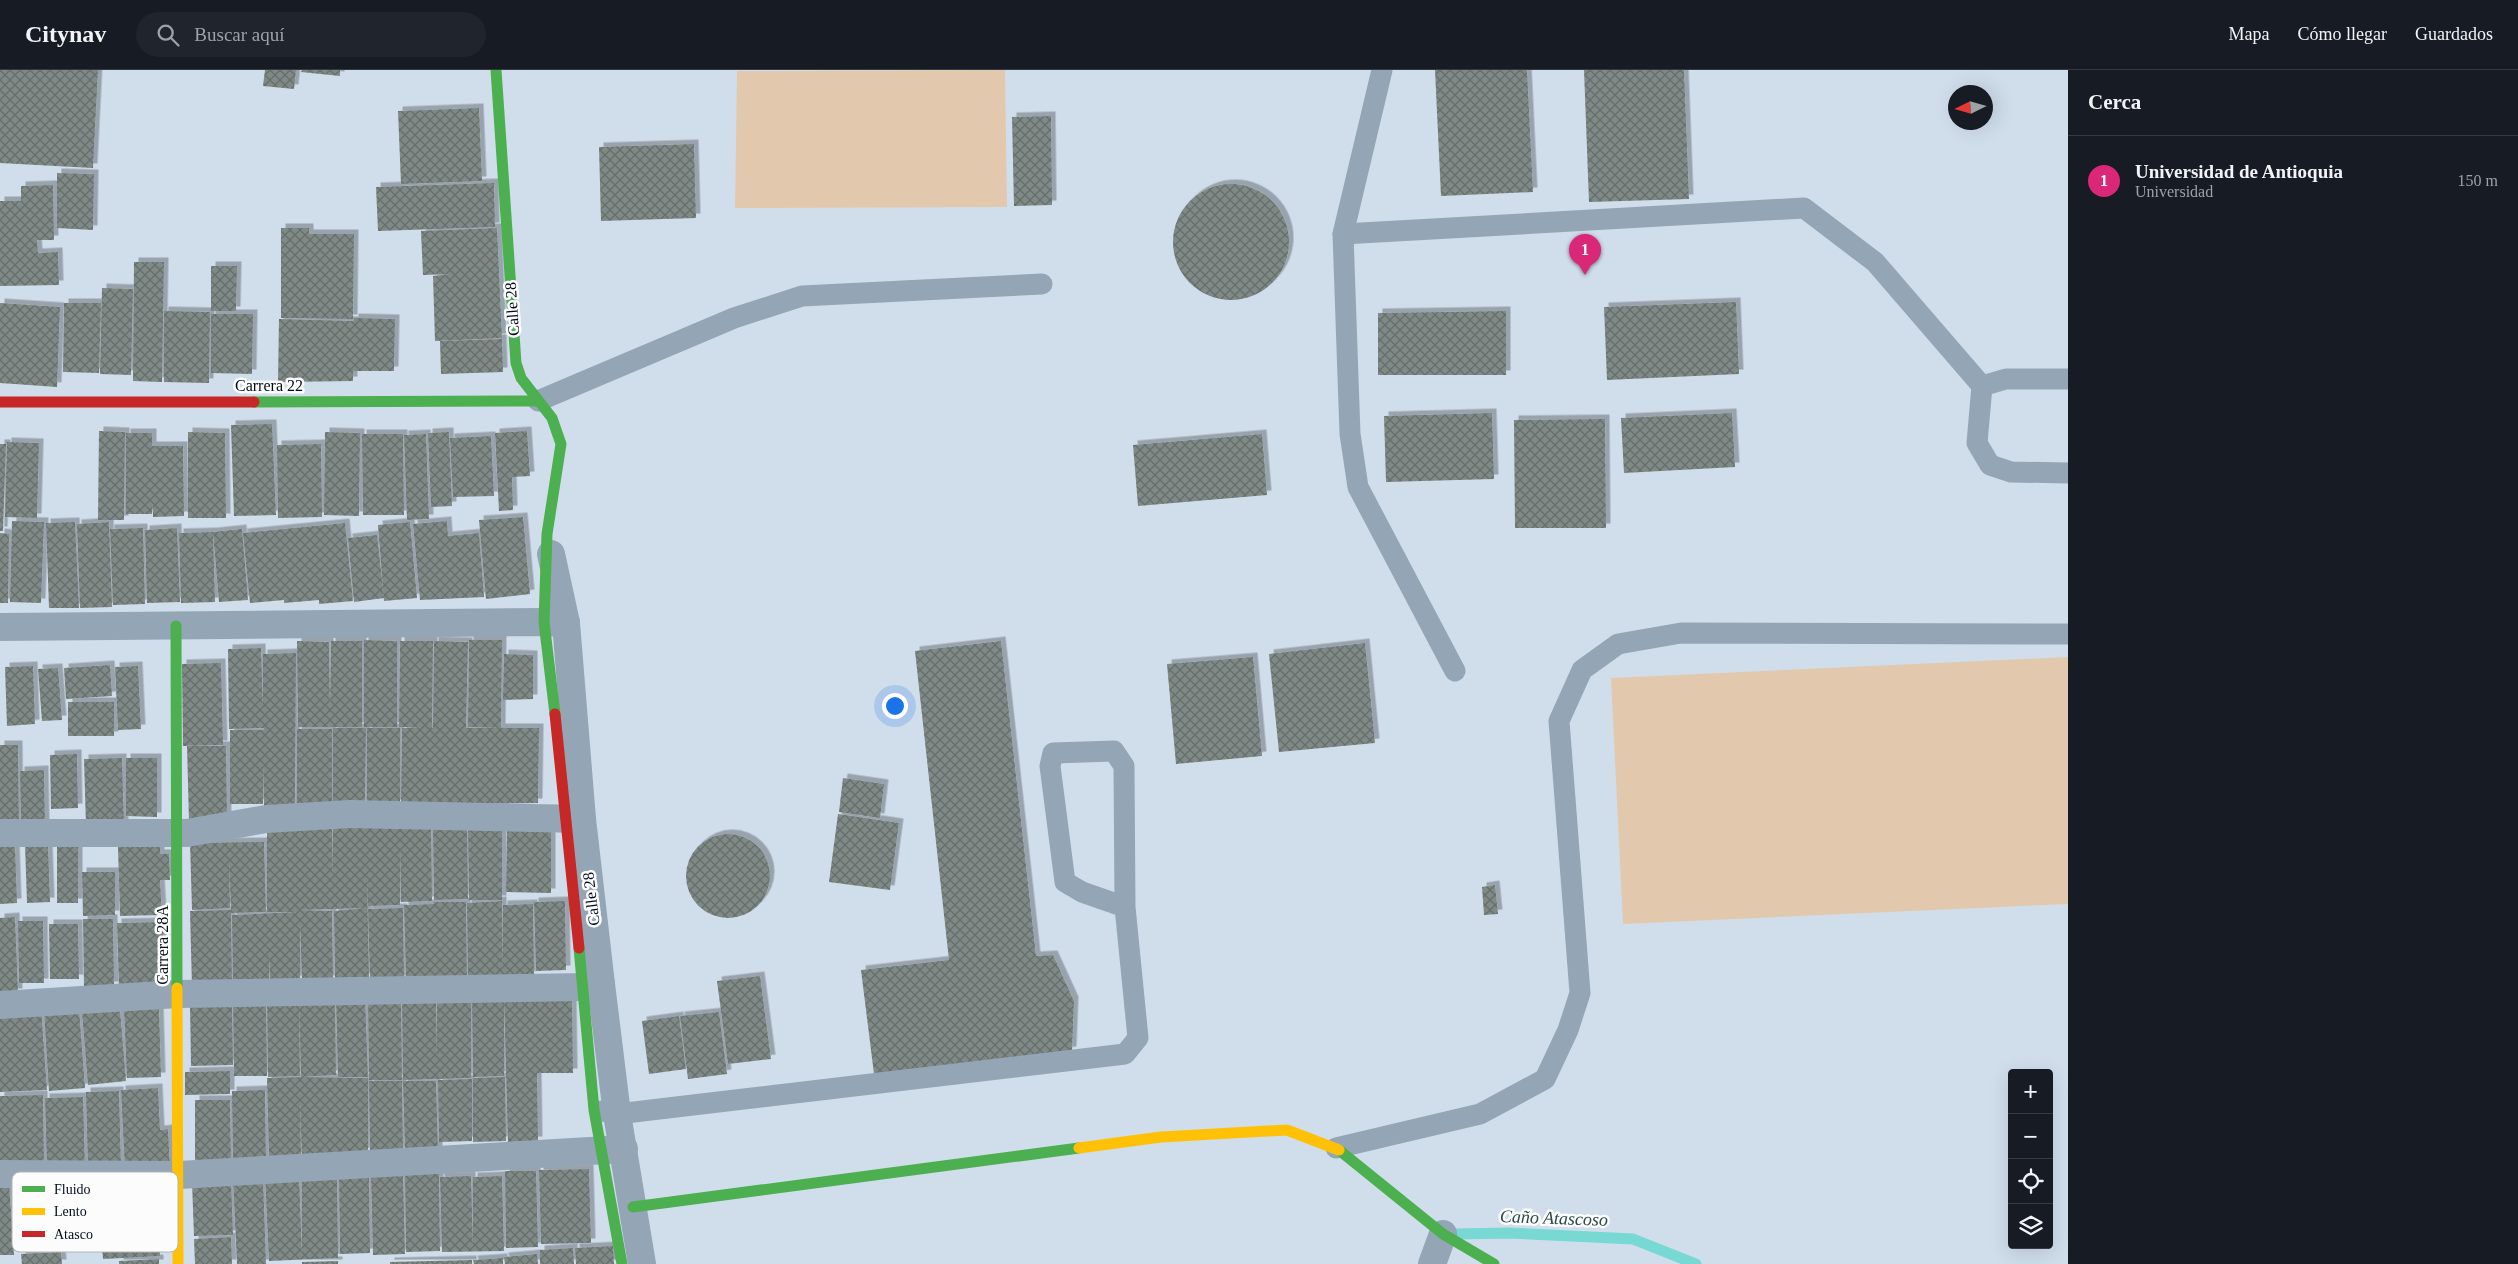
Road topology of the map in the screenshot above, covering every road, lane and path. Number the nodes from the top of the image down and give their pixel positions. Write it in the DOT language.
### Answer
graph roads {
  1 [pos="496,70"];
  2 [pos="1382,70"];
  3 [pos="1343,234"];
  4 [pos="1042,284"];
  5 [pos="2068,379"];
  6 [pos="1982,386"];
  7 [pos="538,401"];
  8 [pos="0,402"];
  9 [pos="2068,473"];
  10 [pos="547,534"];
  11 [pos="555,622"];
  12 [pos="176,626"];
  13 [pos="0,627"];
  14 [pos="2068,634"];
  15 [pos="1455,671"];
  16 [pos="574,819"];
  17 [pos="177,832"];
  18 [pos="0,833"];
  19 [pos="1125,906"];
  20 [pos="592,986"];
  21 [pos="178,994"];
  22 [pos="0,1005"];
  23 [pos="606,1112"];
  24 [pos="1336,1148"];
  25 [pos="612,1150"];
  26 [pos="179,1175"];
  27 [pos="633,1207"];
  28 [pos="1443,1234"];
  29 [pos="178,1264"];
  30 [pos="622,1264"];
  31 [pos="642,1264"];
  32 [pos="1432,1264"];
  33 [pos="1494,1264"];
  1 -- 7 [label="street, Calle 28"];
  2 -- 3 [label="lane"];
  3 -- 6 [label="lane"];
  3 -- 15 [label="lane"];
  4 -- 7 [label="lane"];
  5 -- 6 [label="lane"];
  6 -- 9 [label="lane"];
  7 -- 8 [label="street, Carrera 22"];
  7 -- 10 [label="street, Calle 28"];
  10 -- 11 [label="street, Calle 28"];
  11 -- 12 [label="street"];
  11 -- 16 [label="street, Calle 28"];
  12 -- 13 [label="street"];
  12 -- 17 [label="street, Carrera 28A"];
  14 -- 24 [label="lane"];
  16 -- 17 [label="street"];
  16 -- 20 [label="street, Calle 28"];
  17 -- 18 [label="street"];
  17 -- 21 [label="street, Carrera 28A"];
  19 -- 19 [label="lane"];
  19 -- 23 [label="lane"];
  20 -- 21 [label="street"];
  20 -- 23 [label="street, Calle 28"];
  21 -- 22 [label="street"];
  21 -- 26 [label="street, Carrera 28A"];
  23 -- 25 [label="street, Calle 28"];
  24 -- 27 [label="street"];
  24 -- 28 [label="street"];
  25 -- 26 [label="street"];
  25 -- 27 [label="street, Calle 28"];
  25 -- 30 [label="street, Calle 28"];
  26 -- 29 [label="street, Carrera 28A"];
  27 -- 31 [label="street, Calle 28"];
  28 -- 32 [label="street"];
  28 -- 33 [label="street"];
}
